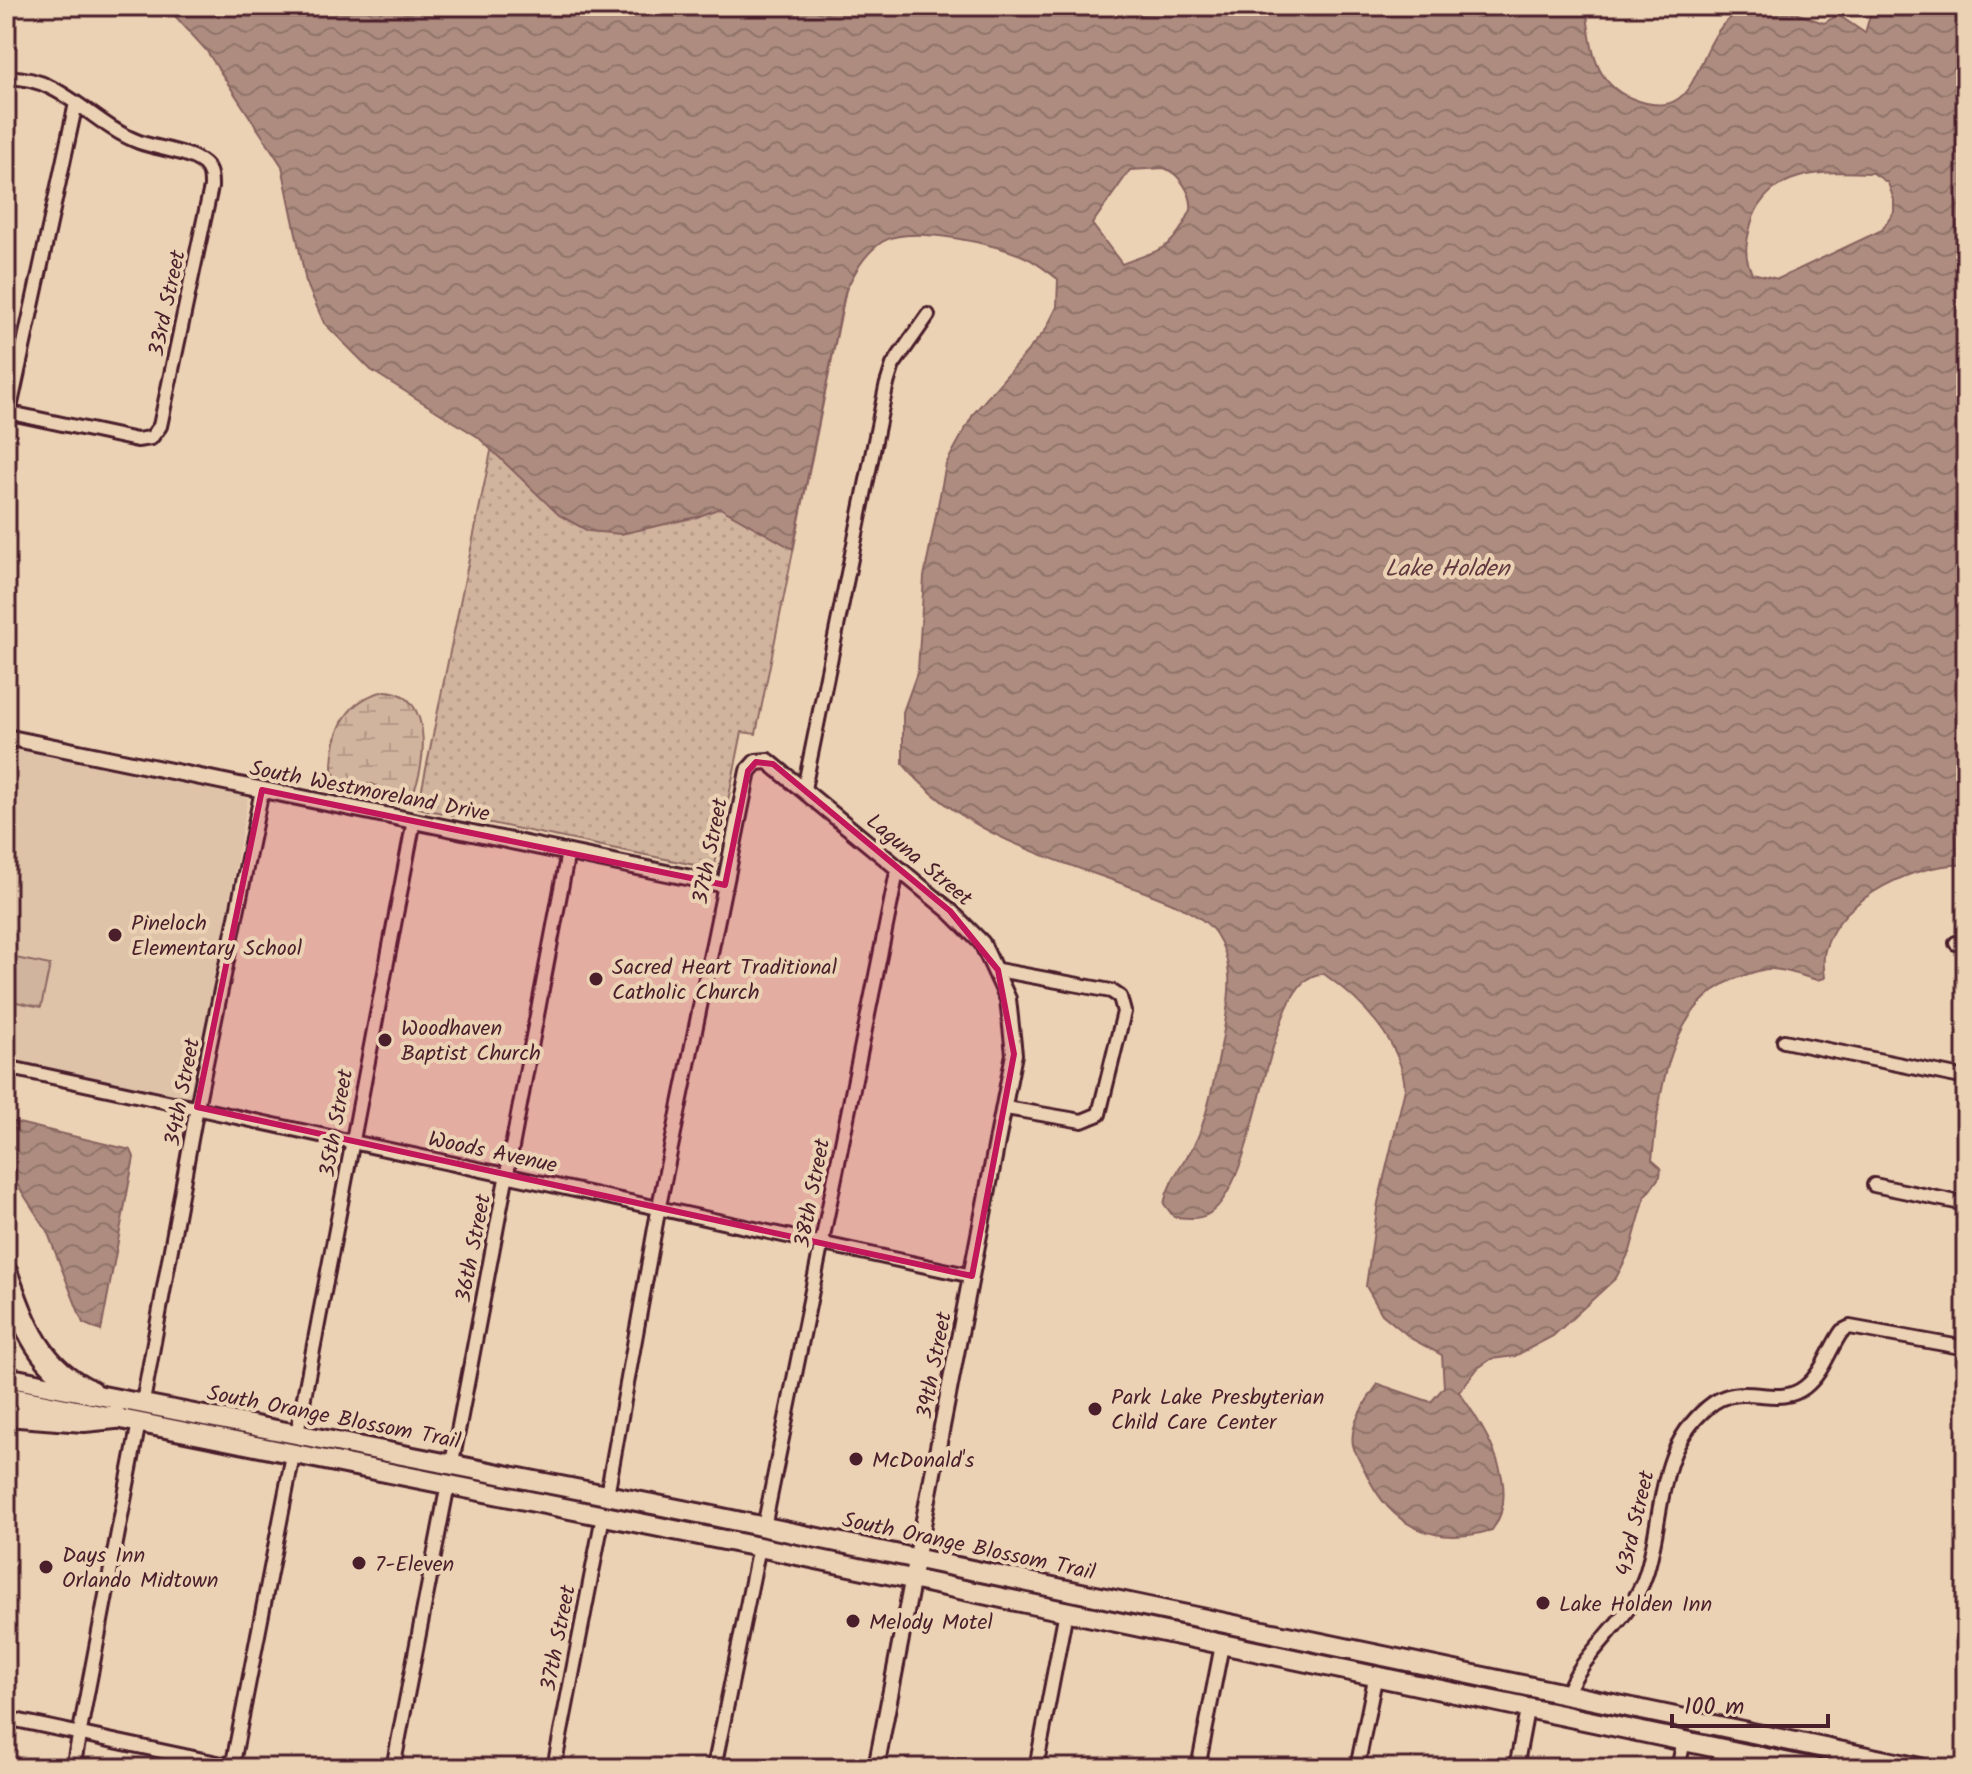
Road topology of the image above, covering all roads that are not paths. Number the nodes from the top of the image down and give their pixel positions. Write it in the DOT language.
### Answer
graph roads {
  1 [pos="6,78"];
  2 [pos="76,103"];
  3 [pos="928,315"];
  4 [pos="8,413"];
  5 [pos="6,737"];
  6 [pos="804,789"];
  7 [pos="262,790"];
  8 [pos="414,820"];
  9 [pos="568,852"];
  10 [pos="898,867"];
  11 [pos="725,885"];
  12 [pos="998,970"];
  13 [pos="1784,1041"];
  14 [pos="6,1067"];
  15 [pos="1966,1078"];
  16 [pos="197,1107"];
  17 [pos="1006,1108"];
  18 [pos="351,1142"];
  19 [pos="506,1173"];
  20 [pos="1874,1185"];
  21 [pos="1966,1204"];
  22 [pos="659,1206"];
  23 [pos="821,1242"];
  24 [pos="6,1274"];
  25 [pos="972,1276"];
  26 [pos="1966,1348"];
  27 [pos="6,1377"];
  28 [pos="6,1396"];
  29 [pos="90,1402"];
  30 [pos="143,1402"];
  31 [pos="6,1404"];
  32 [pos="6,1414"];
  33 [pos="115,1417"];
  34 [pos="139,1422"];
  35 [pos="297,1434"];
  36 [pos="293,1455"];
  37 [pos="424,1458"];
  38 [pos="452,1463"];
  39 [pos="448,1484"];
  40 [pos="607,1495"];
  41 [pos="603,1516"];
  42 [pos="764,1527"];
  43 [pos="759,1547"];
  44 [pos="917,1558"];
  45 [pos="913,1579"];
  46 [pos="1066,1611"];
  47 [pos="1258,1631"];
  48 [pos="1222,1645"];
  49 [pos="1375,1679"];
  50 [pos="1566,1696"];
  51 [pos="1527,1710"];
  52 [pos="6,1718"];
  53 [pos="80,1734"];
  54 [pos="1684,1741"];
  55 [pos="1832,1750"];
  56 [pos="1790,1763"];
  57 [pos="235,1767"];
  58 [pos="1914,1767"];
  59 [pos="73,1768"];
  60 [pos="393,1768"];
  61 [pos="554,1768"];
  62 [pos="714,1768"];
  63 [pos="876,1768"];
  64 [pos="1036,1768"];
  65 [pos="1198,1768"];
  66 [pos="1357,1768"];
  67 [pos="1516,1768"];
  68 [pos="1678,1768"];
  69 [pos="1813,1768"];
  70 [pos="1860,1768"];
  1 -- 2 [label="street"];
  2 -- 4 [label="street"];
  2 -- 4 [label="street, 33rd Street"];
  3 -- 6 [label="street"];
  5 -- 7 [label="street, South Westmoreland Drive"];
  6 -- 10 [label="street, Laguna Street"];
  6 -- 11 [label="street, 37th Street"];
  7 -- 8 [label="street, South Westmoreland Drive"];
  7 -- 16 [label="street, 34th Street"];
  8 -- 9 [label="street, South Westmoreland Drive"];
  8 -- 18 [label="street, 35th Street"];
  9 -- 11 [label="street, South Westmoreland Drive"];
  9 -- 19 [label="street, 36th Street"];
  10 -- 12 [label="street, Laguna Street"];
  10 -- 23 [label="street, 38th Street"];
  11 -- 22 [label="street, 37th Street"];
  12 -- 17 [label="street, 39th Street"];
  12 -- 17 [label="street"];
  13 -- 15 [label="street"];
  14 -- 16 [label="street, Woods Avenue"];
  16 -- 18 [label="street, Woods Avenue"];
  16 -- 30 [label="street, 34th Street"];
  17 -- 25 [label="street, 39th Street"];
  18 -- 19 [label="street, Woods Avenue"];
  18 -- 35 [label="street, 35th Street"];
  19 -- 22 [label="street, Woods Avenue"];
  19 -- 38 [label="street, 36th Street"];
  20 -- 21 [label="street"];
  22 -- 23 [label="street, Woods Avenue"];
  22 -- 40 [label="street, 37th Street"];
  23 -- 25 [label="street, Woods Avenue"];
  23 -- 42 [label="street, 38th Street"];
  24 -- 29 [label="highway"];
  25 -- 44 [label="street, 39th Street"];
  26 -- 50 [label="street, 43rd Street"];
  27 -- 29 [label="main road, South Orange Blossom Trail"];
  28 -- 29 [label="main road, South Orange Blossom Trail"];
  29 -- 30 [label="main road, South Orange Blossom Trail"];
  29 -- 31 [label="highway"];
  29 -- 33 [label="main road, South Orange Blossom Trail"];
  30 -- 35 [label="main road, South Orange Blossom Trail"];
  32 -- 33 [label="highway"];
  33 -- 34 [label="main road, South Orange Blossom Trail"];
  34 -- 35 [label="main road"];
  34 -- 36 [label="main road, South Orange Blossom Trail"];
  34 -- 53 [label="street"];
  35 -- 37 [label="main road, South Orange Blossom Trail"];
  36 -- 37 [label="main road"];
  36 -- 39 [label="main road, South Orange Blossom Trail"];
  36 -- 57 [label="street"];
  37 -- 38 [label="main road, South Orange Blossom Trail"];
  38 -- 40 [label="main road, South Orange Blossom Trail"];
  39 -- 41 [label="main road, South Orange Blossom Trail"];
  39 -- 60 [label="street"];
  40 -- 42 [label="main road, South Orange Blossom Trail"];
  41 -- 43 [label="main road, South Orange Blossom Trail"];
  41 -- 61 [label="street, 37th Street"];
  42 -- 44 [label="main road, South Orange Blossom Trail"];
  43 -- 45 [label="main road, South Orange Blossom Trail"];
  43 -- 62 [label="street"];
  44 -- 45 [label="street, 39th Street"];
  44 -- 47 [label="main road, South Orange Blossom Trail"];
  45 -- 46 [label="main road, South Orange Blossom Trail"];
  45 -- 63 [label="street, 39th Street"];
  46 -- 48 [label="main road, South Orange Blossom Trail"];
  46 -- 64 [label="street"];
  47 -- 48 [label="main road"];
  47 -- 50 [label="main road, South Orange Blossom Trail"];
  48 -- 49 [label="main road, South Orange Blossom Trail"];
  48 -- 65 [label="street"];
  49 -- 51 [label="main road, South Orange Blossom Trail"];
  49 -- 66 [label="street"];
  50 -- 55 [label="main road, South Orange Blossom Trail"];
  51 -- 54 [label="main road, South Orange Blossom Trail"];
  51 -- 67 [label="street"];
  52 -- 53 [label="street"];
  53 -- 57 [label="street"];
  53 -- 59 [label="street"];
  54 -- 56 [label="main road, South Orange Blossom Trail"];
  54 -- 68 [label="street"];
  55 -- 56 [label="main road"];
  55 -- 58 [label="main road, South Orange Blossom Trail"];
  56 -- 69 [label="main road, South Orange Blossom Trail"];
  58 -- 70 [label="main road"];
}
